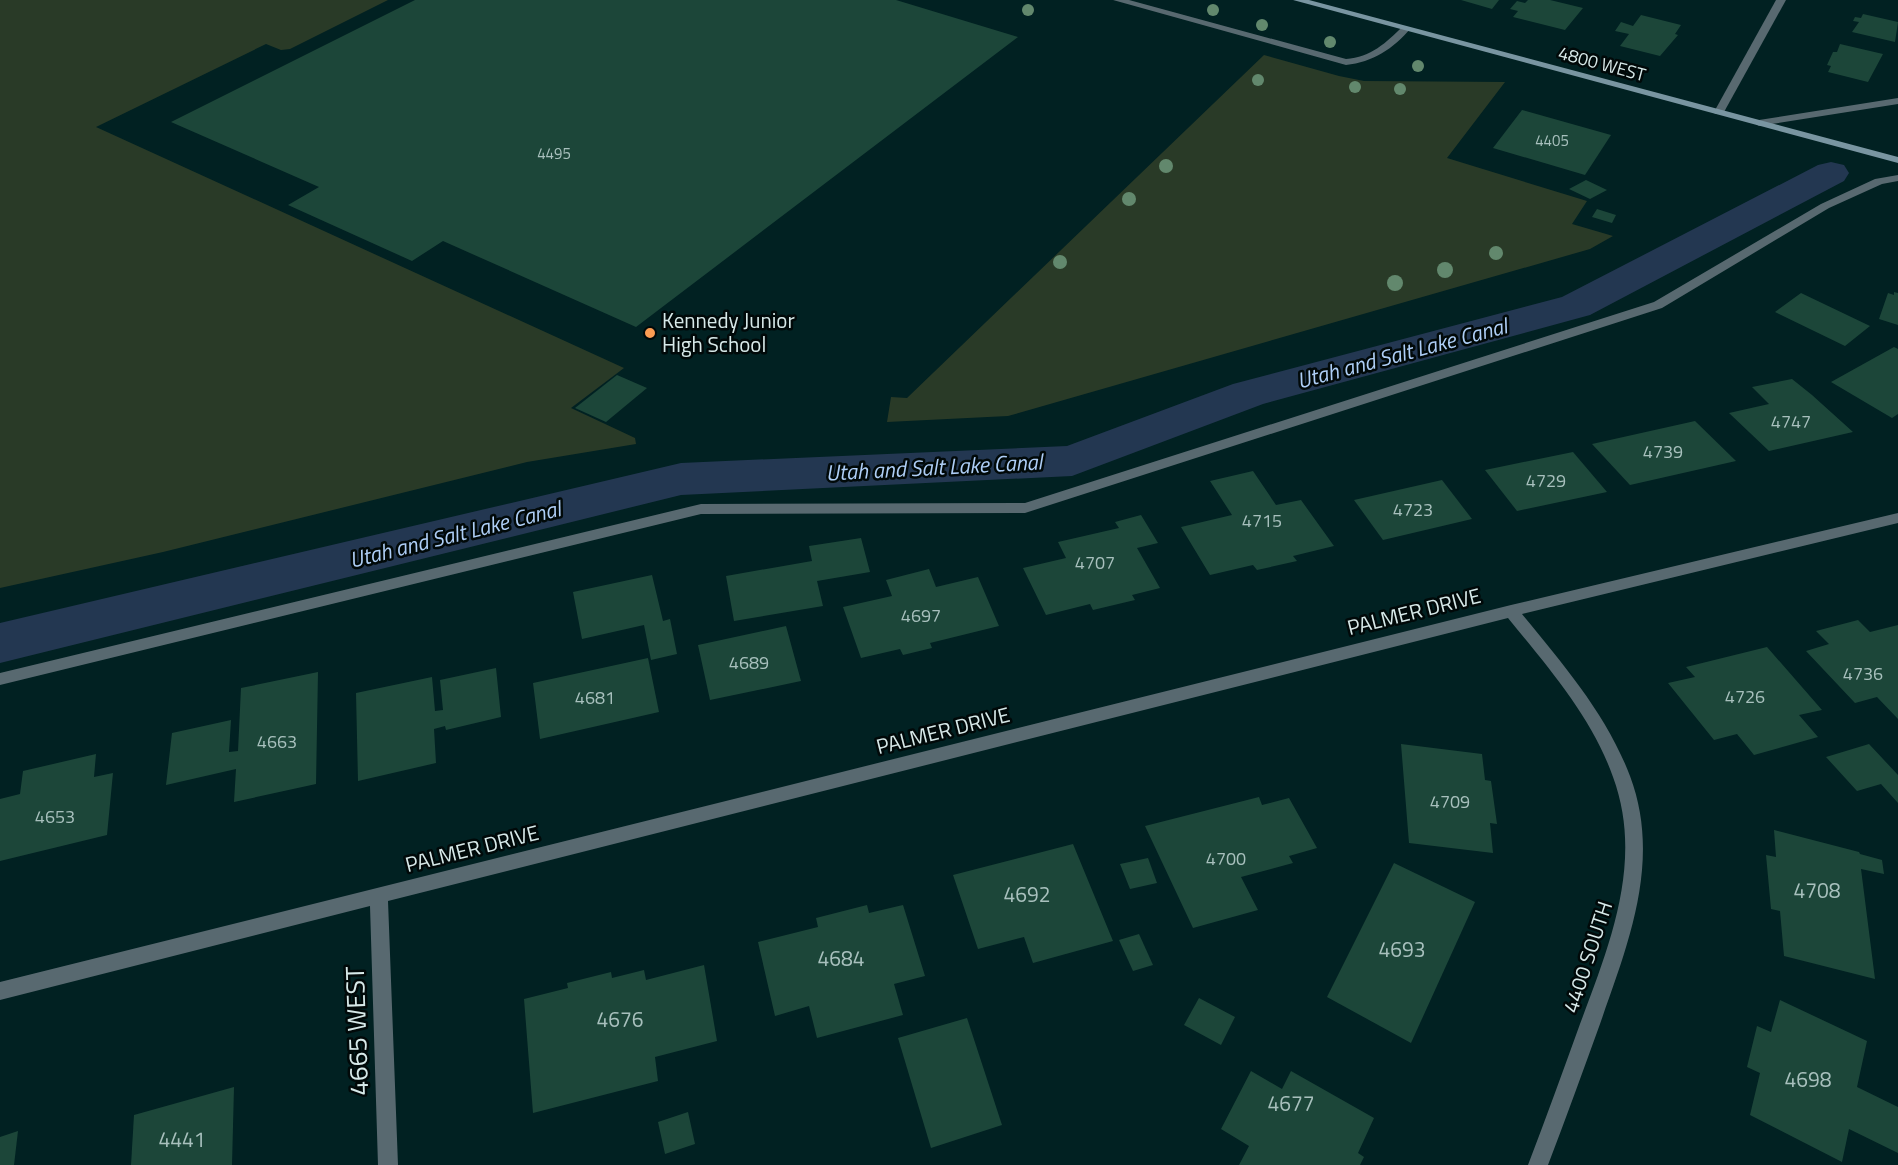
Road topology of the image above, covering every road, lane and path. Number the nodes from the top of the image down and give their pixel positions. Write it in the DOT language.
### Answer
graph roads {
  1 [pos="1118,0"];
  2 [pos="1298,0"];
  3 [pos="1781,0"];
  4 [pos="1406,28"];
  5 [pos="1898,101"];
  6 [pos="1719,112"];
  7 [pos="1759,123"];
  8 [pos="1898,160"];
  9 [pos="1898,178"];
  10 [pos="1898,518"];
  11 [pos="1511,611"];
  12 [pos="0,679"];
  13 [pos="379,895"];
  14 [pos="0,991"];
  15 [pos="388,1165"];
  16 [pos="1538,1165"];
  1 -- 4 [label="street"];
  2 -- 4 [label="main road, 4800 WEST"];
  3 -- 6 [label="street"];
  4 -- 6 [label="main road, 4800 WEST"];
  5 -- 7 [label="street"];
  6 -- 7 [label="main road, 4800 WEST"];
  7 -- 8 [label="main road, 4800 WEST"];
  9 -- 12 [label="street"];
  10 -- 11 [label="street, PALMER DRIVE"];
  11 -- 13 [label="street, PALMER DRIVE"];
  11 -- 16 [label="street, 4400 SOUTH"];
  13 -- 14 [label="street, PALMER DRIVE"];
  13 -- 15 [label="street, 4665 WEST"];
}
